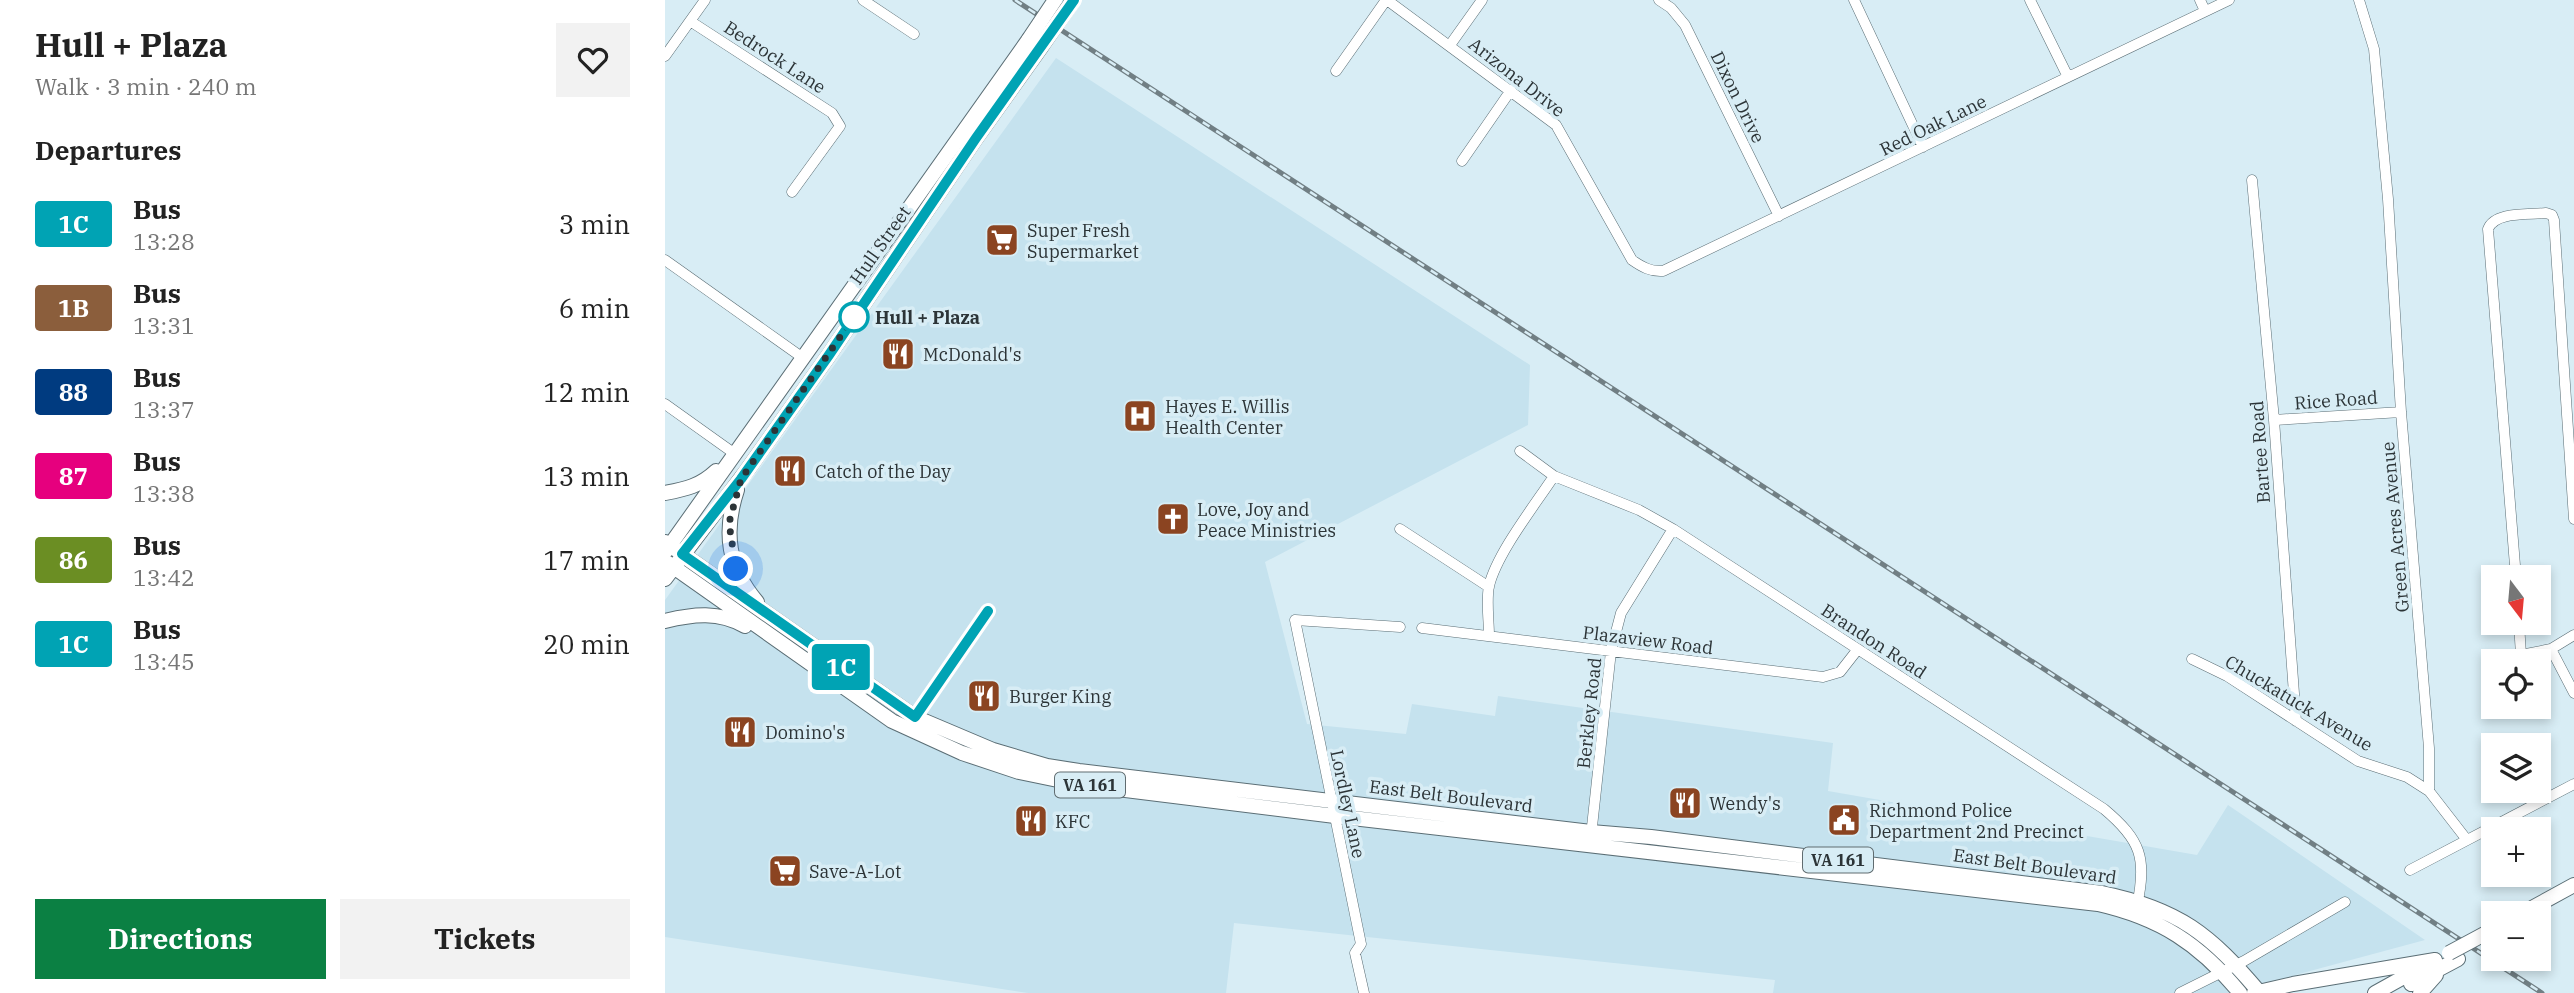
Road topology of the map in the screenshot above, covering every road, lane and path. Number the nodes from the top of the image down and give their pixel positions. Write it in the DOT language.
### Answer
graph roads {
  1 [pos="705,0"];
  2 [pos="863,0"];
  3 [pos="1055,0"];
  4 [pos="1386,0"];
  5 [pos="1482,0"];
  6 [pos="1659,0"];
  7 [pos="1854,0"];
  8 [pos="2030,0"];
  9 [pos="2200,0"];
  10 [pos="2229,0"];
  11 [pos="2359,0"];
  12 [pos="1073,1"];
  13 [pos="2205,11"];
  14 [pos="690,21"];
  15 [pos="914,34"];
  16 [pos="1035,43"];
  17 [pos="1450,45"];
  18 [pos="665,56"];
  19 [pos="1336,71"];
  20 [pos="2068,77"];
  21 [pos="1511,90"];
  22 [pos="1923,147"];
  23 [pos="1462,161"];
  24 [pos="2252,180"];
  25 [pos="792,192"];
  26 [pos="1779,216"];
  27 [pos="665,260"];
  28 [pos="1649,270"];
  29 [pos="826,325"];
  30 [pos="829,355"];
  31 [pos="803,358"];
  32 [pos="804,389"];
  33 [pos="665,404"];
  34 [pos="2401,412"];
  35 [pos="2274,420"];
  36 [pos="1520,451"];
  37 [pos="735,454"];
  38 [pos="1554,476"];
  39 [pos="741,479"];
  40 [pos="665,493"];
  41 [pos="2574,519"];
  42 [pos="1400,529"];
  43 [pos="1674,529"];
  44 [pos="671,549"];
  45 [pos="2515,565"];
  46 [pos="668,569"];
  47 [pos="1489,587"];
  48 [pos="769,616"];
  49 [pos="665,621"];
  50 [pos="1399,627"];
  51 [pos="1422,628"];
  52 [pos="2574,635"];
  53 [pos="1489,636"];
  54 [pos="779,642"];
  55 [pos="1858,649"];
  56 [pos="2551,649"];
  57 [pos="1611,651"];
  58 [pos="2192,659"];
  59 [pos="2574,693"];
  60 [pos="2296,721"];
  61 [pos="2574,784"];
  62 [pos="2429,791"];
  63 [pos="1331,801"];
  64 [pos="1335,816"];
  65 [pos="1590,839"];
  66 [pos="2467,840"];
  67 [pos="2410,870"];
  68 [pos="2574,885"];
  69 [pos="2574,896"];
  70 [pos="2545,901"];
  71 [pos="2345,902"];
  72 [pos="2137,907"];
  73 [pos="2551,908"];
  74 [pos="2481,939"];
  75 [pos="2446,959"];
  76 [pos="2229,977"];
  77 [pos="2257,992"];
  78 [pos="1364,993"];
  79 [pos="2180,993"];
  80 [pos="2240,993"];
  81 [pos="2375,993"];
  82 [pos="2394,993"];
  83 [pos="2420,993"];
  1 -- 14 [label="street"];
  2 -- 15 [label="street"];
  3 -- 16 [label="main road, Hull Street, bridge"];
  4 -- 17 [label="street, Arizona Drive"];
  4 -- 19 [label="street"];
  5 -- 17 [label="street"];
  6 -- 26 [label="street, Dixon Drive"];
  7 -- 22 [label="street"];
  8 -- 20 [label="street"];
  9 -- 13 [label="street"];
  10 -- 13 [label="street, Red Oak Lane"];
  11 -- 34 [label="street, Green Acres Avenue"];
  12 -- 16 [label="main road, Hull Street, bridge"];
  13 -- 20 [label="street, Red Oak Lane"];
  14 -- 18 [label="street"];
  14 -- 25 [label="street, Bedrock Lane"];
  16 -- 29 [label="main road, Hull Street"];
  16 -- 30 [label="main road, Hull Street"];
  17 -- 21 [label="street, Arizona Drive"];
  20 -- 22 [label="street, Red Oak Lane"];
  21 -- 23 [label="street"];
  21 -- 28 [label="street, Arizona Drive"];
  22 -- 26 [label="street, Red Oak Lane"];
  24 -- 35 [label="street, Bartee Road"];
  26 -- 28 [label="street, Red Oak Lane"];
  27 -- 31 [label="street"];
  29 -- 30 [label="main road"];
  29 -- 31 [label="main road, Hull Street"];
  30 -- 32 [label="main road, Hull Street"];
  31 -- 32 [label="main road"];
  31 -- 37 [label="main road, Hull Street"];
  32 -- 39 [label="main road, Hull Street"];
  33 -- 37 [label="street"];
  34 -- 35 [label="street, Rice Road"];
  34 -- 62 [label="street, Green Acres Avenue"];
  35 -- 60 [label="street, Bartee Road"];
  36 -- 38 [label="street, Brandon Road"];
  37 -- 40 [label="main road"];
  37 -- 44 [label="main road, Hull Street"];
  38 -- 43 [label="street, Brandon Road"];
  38 -- 47 [label="street"];
  39 -- 44 [label="main road, Hull Street"];
  39 -- 48 [label="main road"];
  41 -- 45 [label="street"];
  42 -- 47 [label="street"];
  43 -- 55 [label="street, Brandon Road"];
  43 -- 57 [label="street, Berkley Road"];
  44 -- 46 [label="main road, Hull Street"];
  44 -- 48 [label="main road, East Belt Boulevard / VA 161"];
  46 -- 54 [label="main road, East Belt Boulevard / VA 161"];
  47 -- 53 [label="street"];
  48 -- 63 [label="main road, East Belt Boulevard / VA 161"];
  49 -- 54 [label="main road"];
  50 -- 63 [label="street, Lordley Lane"];
  51 -- 53 [label="street, Plazaview Road"];
  52 -- 56 [label="street"];
  53 -- 57 [label="street, Plazaview Road"];
  54 -- 64 [label="main road, East Belt Boulevard / VA 161"];
  55 -- 57 [label="street, Plazaview Road"];
  55 -- 72 [label="street, Brandon Road"];
  56 -- 59 [label="street"];
  57 -- 65 [label="street, Berkley Road"];
  58 -- 60 [label="street, Chuckatuck Avenue"];
  60 -- 62 [label="street, Chuckatuck Avenue"];
  61 -- 66 [label="street"];
  62 -- 66 [label="street"];
  63 -- 64 [label="street, Lordley Lane"];
  63 -- 65 [label="main road, East Belt Boulevard / VA 161"];
  64 -- 65 [label="main road, East Belt Boulevard / VA 161"];
  64 -- 78 [label="street, Lordley Lane"];
  65 -- 72 [label="main road, East Belt Boulevard / VA 161"];
  66 -- 67 [label="street"];
  68 -- 70 [label="main road"];
  69 -- 73 [label="main road"];
  71 -- 76 [label="street"];
  72 -- 76 [label="main road, East Belt Boulevard / VA 161"];
  74 -- 75 [label="main road, bridge"];
  75 -- 77 [label="main road"];
  75 -- 81 [label="main road"];
  75 -- 82 [label="main road"];
  75 -- 83 [label="main road"];
  76 -- 77 [label="main road, East Belt Boulevard / VA 161"];
  76 -- 79 [label="street"];
  76 -- 80 [label="main road, East Belt Boulevard / VA 161"];
}
